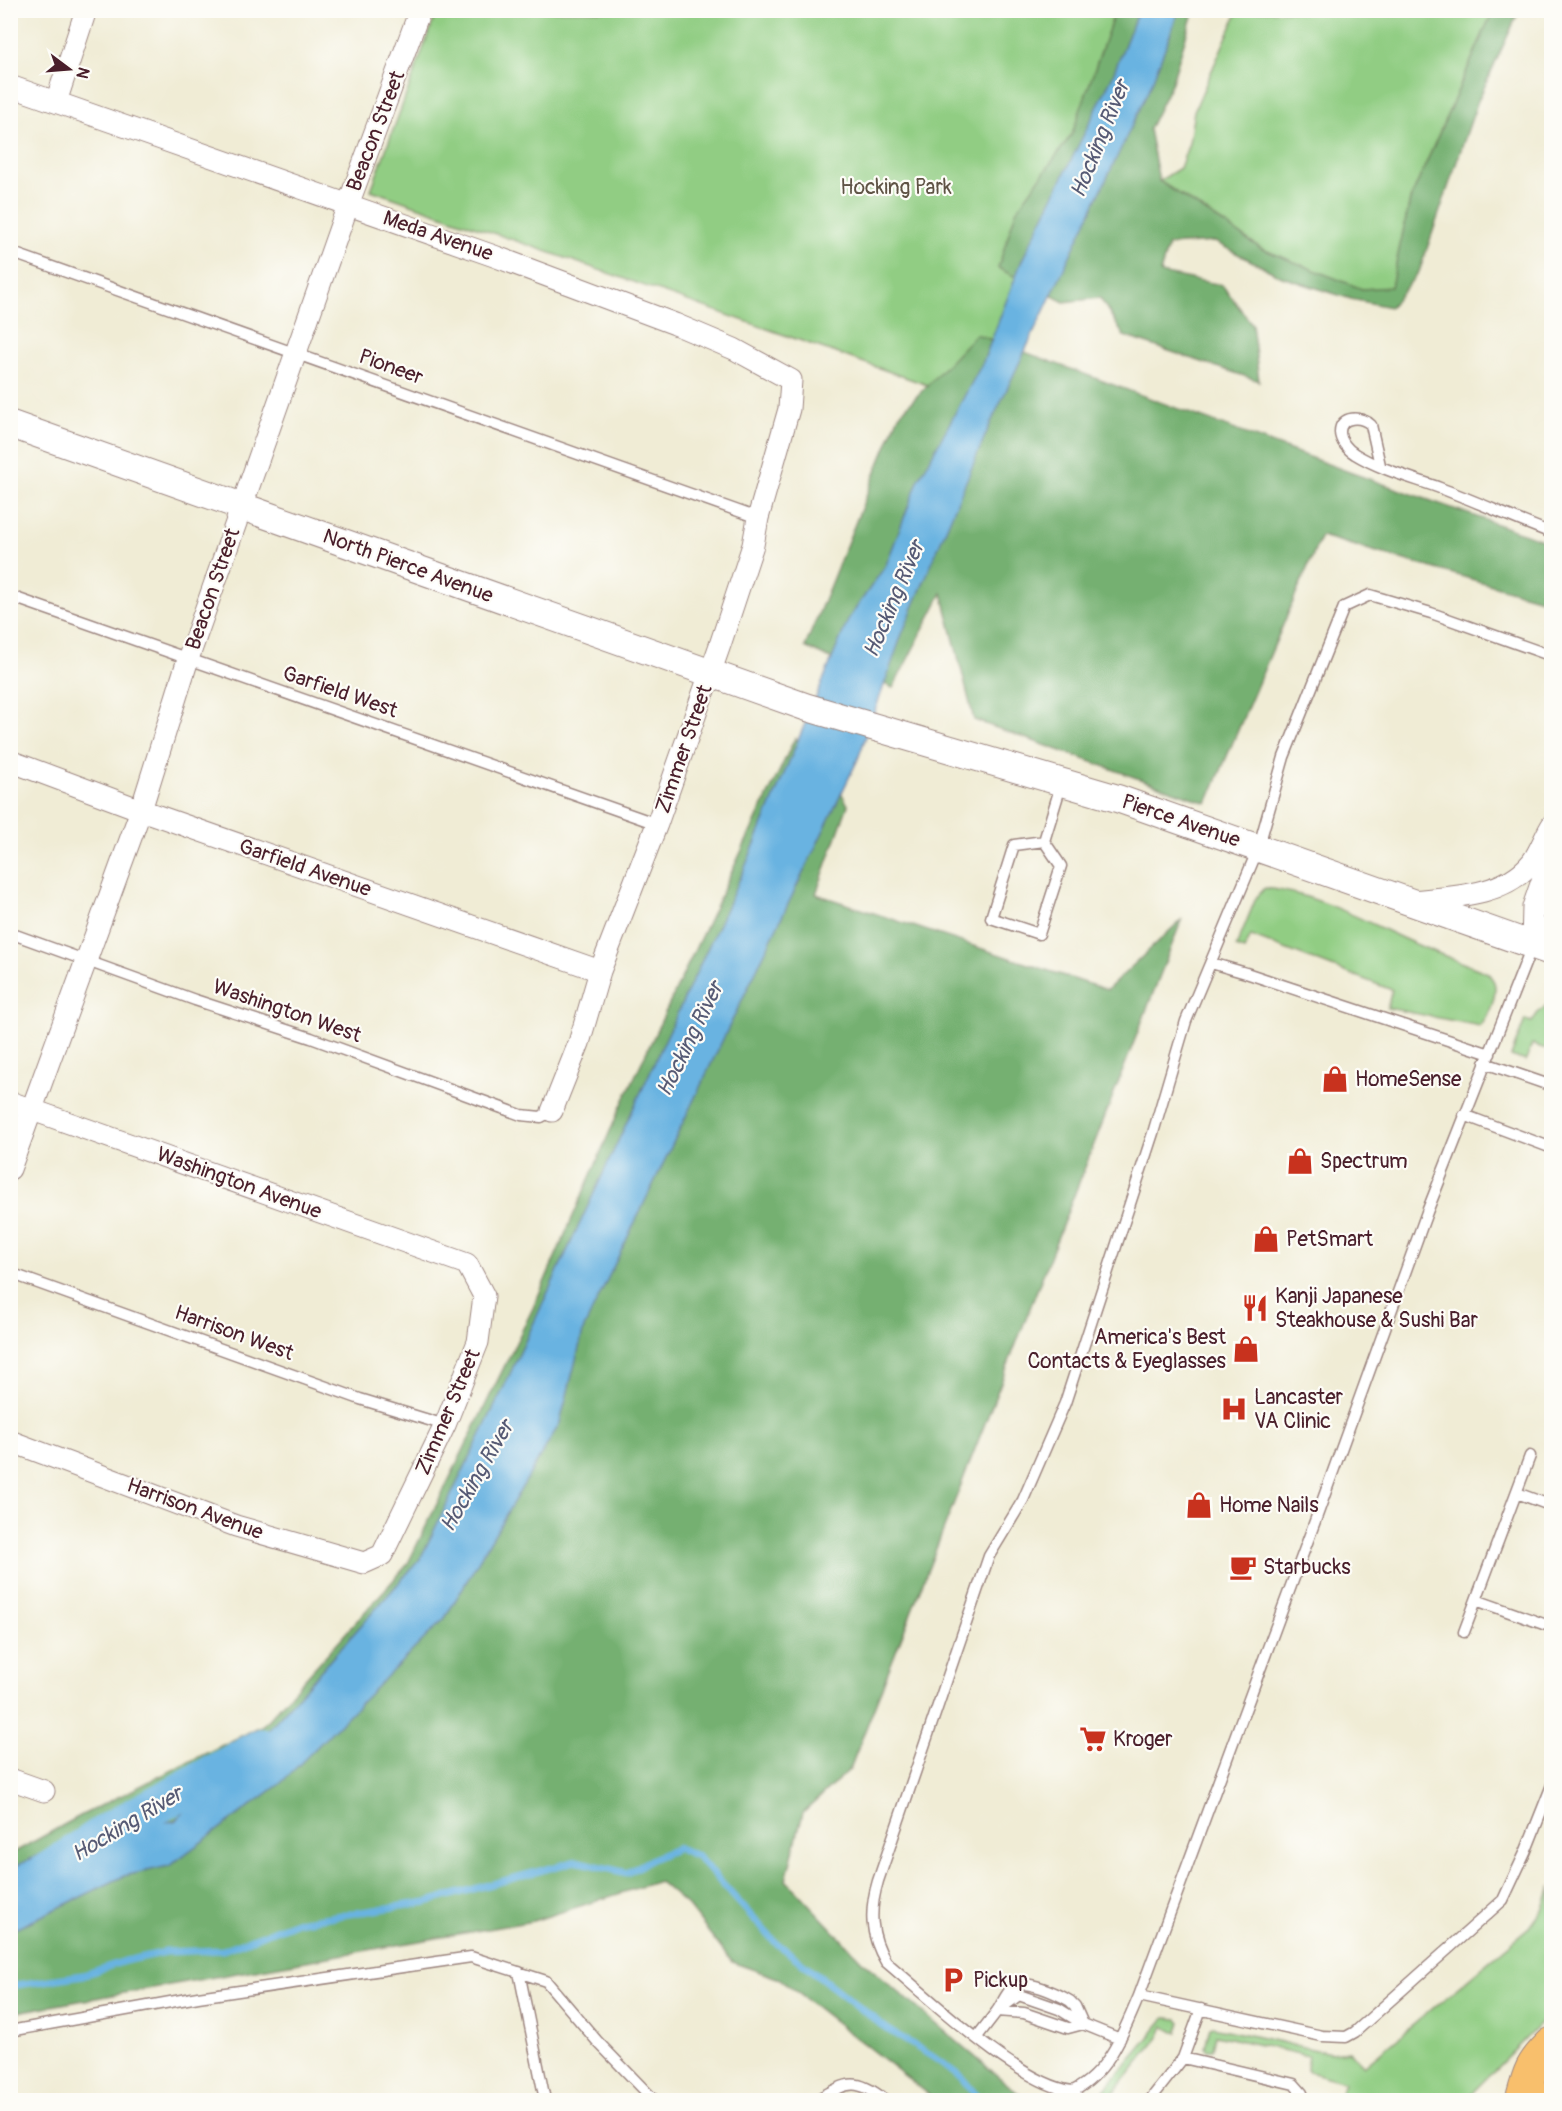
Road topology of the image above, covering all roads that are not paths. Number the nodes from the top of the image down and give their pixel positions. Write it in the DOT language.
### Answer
graph roads {
  1 [pos="86,10"];
  2 [pos="420,10"];
  3 [pos="10,86"];
  4 [pos="56,102"];
  5 [pos="348,205"];
  6 [pos="10,252"];
  7 [pos="296,354"];
  8 [pos="791,380"];
  9 [pos="10,424"];
  10 [pos="1380,465"];
  11 [pos="242,507"];
  12 [pos="758,518"];
  13 [pos="1551,532"];
  14 [pos="10,596"];
  15 [pos="1551,656"];
  16 [pos="188,659"];
  17 [pos="710,673"];
  18 [pos="806,707"];
  19 [pos="10,761"];
  20 [pos="1062,782"];
  21 [pos="141,810"];
  22 [pos="657,824"];
  23 [pos="1551,825"];
  24 [pos="1044,841"];
  25 [pos="1258,849"];
  26 [pos="1551,852"];
  27 [pos="1407,901"];
  28 [pos="1551,925"];
  29 [pos="10,933"];
  30 [pos="1542,949"];
  31 [pos="85,960"];
  32 [pos="1211,963"];
  33 [pos="600,971"];
  34 [pos="1488,1059"];
  35 [pos="1551,1086"];
  36 [pos="10,1102"];
  37 [pos="32,1110"];
  38 [pos="552,1111"];
  39 [pos="1464,1115"];
  40 [pos="1551,1148"];
  41 [pos="10,1169"];
  42 [pos="467,1264"];
  43 [pos="10,1273"];
  44 [pos="445,1425"];
  45 [pos="10,1441"];
  46 [pos="1530,1456"];
  47 [pos="1517,1493"];
  48 [pos="1551,1506"];
  49 [pos="382,1556"];
  50 [pos="1476,1600"];
  51 [pos="1551,1627"];
  52 [pos="1464,1632"];
  53 [pos="10,1779"];
  54 [pos="1551,1785"];
  55 [pos="44,1791"];
  56 [pos="519,1972"];
  57 [pos="1138,1996"];
  58 [pos="1201,2009"];
  59 [pos="997,2011"];
  60 [pos="1083,2025"];
  61 [pos="10,2031"];
  62 [pos="977,2037"];
  63 [pos="1120,2039"];
  64 [pos="1551,2044"];
  65 [pos="1183,2058"];
  66 [pos="1076,2096"];
  67 [pos="1551,2099"];
  68 [pos="545,2100"];
  69 [pos="654,2100"];
  70 [pos="816,2100"];
  71 [pos="885,2100"];
  72 [pos="1150,2100"];
  73 [pos="1304,2100"];
  74 [pos="1522,2100"];
  75 [pos="1544,2100"];
  1 -- 4 [label="street"];
  2 -- 5 [label="street, Beacon Street"];
  3 -- 4 [label="street, Meda Avenue"];
  4 -- 5 [label="street, Meda Avenue"];
  5 -- 7 [label="street, Beacon Street"];
  5 -- 8 [label="street, Meda Avenue"];
  6 -- 7 [label="lane, Pioneer"];
  7 -- 11 [label="street, Beacon Street"];
  7 -- 12 [label="lane, Pioneer"];
  8 -- 12 [label="street, Zimmer Street"];
  9 -- 11 [label="street, North Pierce Avenue"];
  10 -- 10 [label="lane"];
  10 -- 13 [label="lane"];
  11 -- 16 [label="street, Beacon Street"];
  11 -- 17 [label="street, North Pierce Avenue"];
  12 -- 17 [label="street, Zimmer Street"];
  14 -- 16 [label="lane, Garfield West"];
  15 -- 25 [label="lane"];
  16 -- 21 [label="street, Beacon Street"];
  16 -- 22 [label="lane, Garfield West"];
  17 -- 18 [label="street, North Pierce Avenue"];
  17 -- 22 [label="street, Zimmer Street"];
  18 -- 20 [label="street, Pierce Avenue"];
  19 -- 21 [label="street, Garfield Avenue"];
  20 -- 24 [label="lane"];
  20 -- 25 [label="street, Pierce Avenue"];
  21 -- 31 [label="street, Beacon Street"];
  21 -- 33 [label="street, Garfield Avenue"];
  22 -- 33 [label="street, Zimmer Street"];
  23 -- 27 [label="street"];
  24 -- 24 [label="lane"];
  25 -- 27 [label="street, Pierce Avenue"];
  25 -- 32 [label="lane"];
  26 -- 30 [label="street"];
  27 -- 30 [label="street, Pierce Avenue"];
  28 -- 30 [label="street"];
  29 -- 31 [label="lane, Washington West"];
  30 -- 34 [label="lane"];
  31 -- 37 [label="street, Beacon Street"];
  31 -- 38 [label="lane, Washington West"];
  32 -- 34 [label="lane"];
  32 -- 62 [label="lane"];
  33 -- 38 [label="street, Zimmer Street"];
  34 -- 35 [label="lane"];
  34 -- 39 [label="lane"];
  36 -- 37 [label="street, Washington Avenue"];
  37 -- 41 [label="street, Beacon Street"];
  37 -- 42 [label="street, Washington Avenue"];
  39 -- 40 [label="lane"];
  39 -- 57 [label="lane"];
  42 -- 44 [label="street, Zimmer Street"];
  43 -- 44 [label="lane, Harrison West"];
  44 -- 49 [label="street, Zimmer Street"];
  45 -- 49 [label="street, Harrison Avenue"];
  46 -- 47 [label="lane"];
  47 -- 48 [label="lane"];
  47 -- 50 [label="lane"];
  50 -- 51 [label="lane"];
  50 -- 52 [label="lane"];
  53 -- 55 [label="street"];
  54 -- 58 [label="lane"];
  56 -- 61 [label="lane"];
  56 -- 68 [label="lane"];
  56 -- 69 [label="lane"];
  57 -- 58 [label="lane"];
  57 -- 63 [label="lane"];
  58 -- 65 [label="lane"];
  59 -- 60 [label="lane"];
  59 -- 60 [label="lane"];
  59 -- 62 [label="lane"];
  60 -- 63 [label="lane"];
  62 -- 66 [label="lane"];
  63 -- 66 [label="lane"];
  64 -- 74 [label="main road"];
  65 -- 72 [label="lane"];
  65 -- 73 [label="lane"];
  67 -- 75 [label="main road"];
  70 -- 71 [label="lane"];
}
